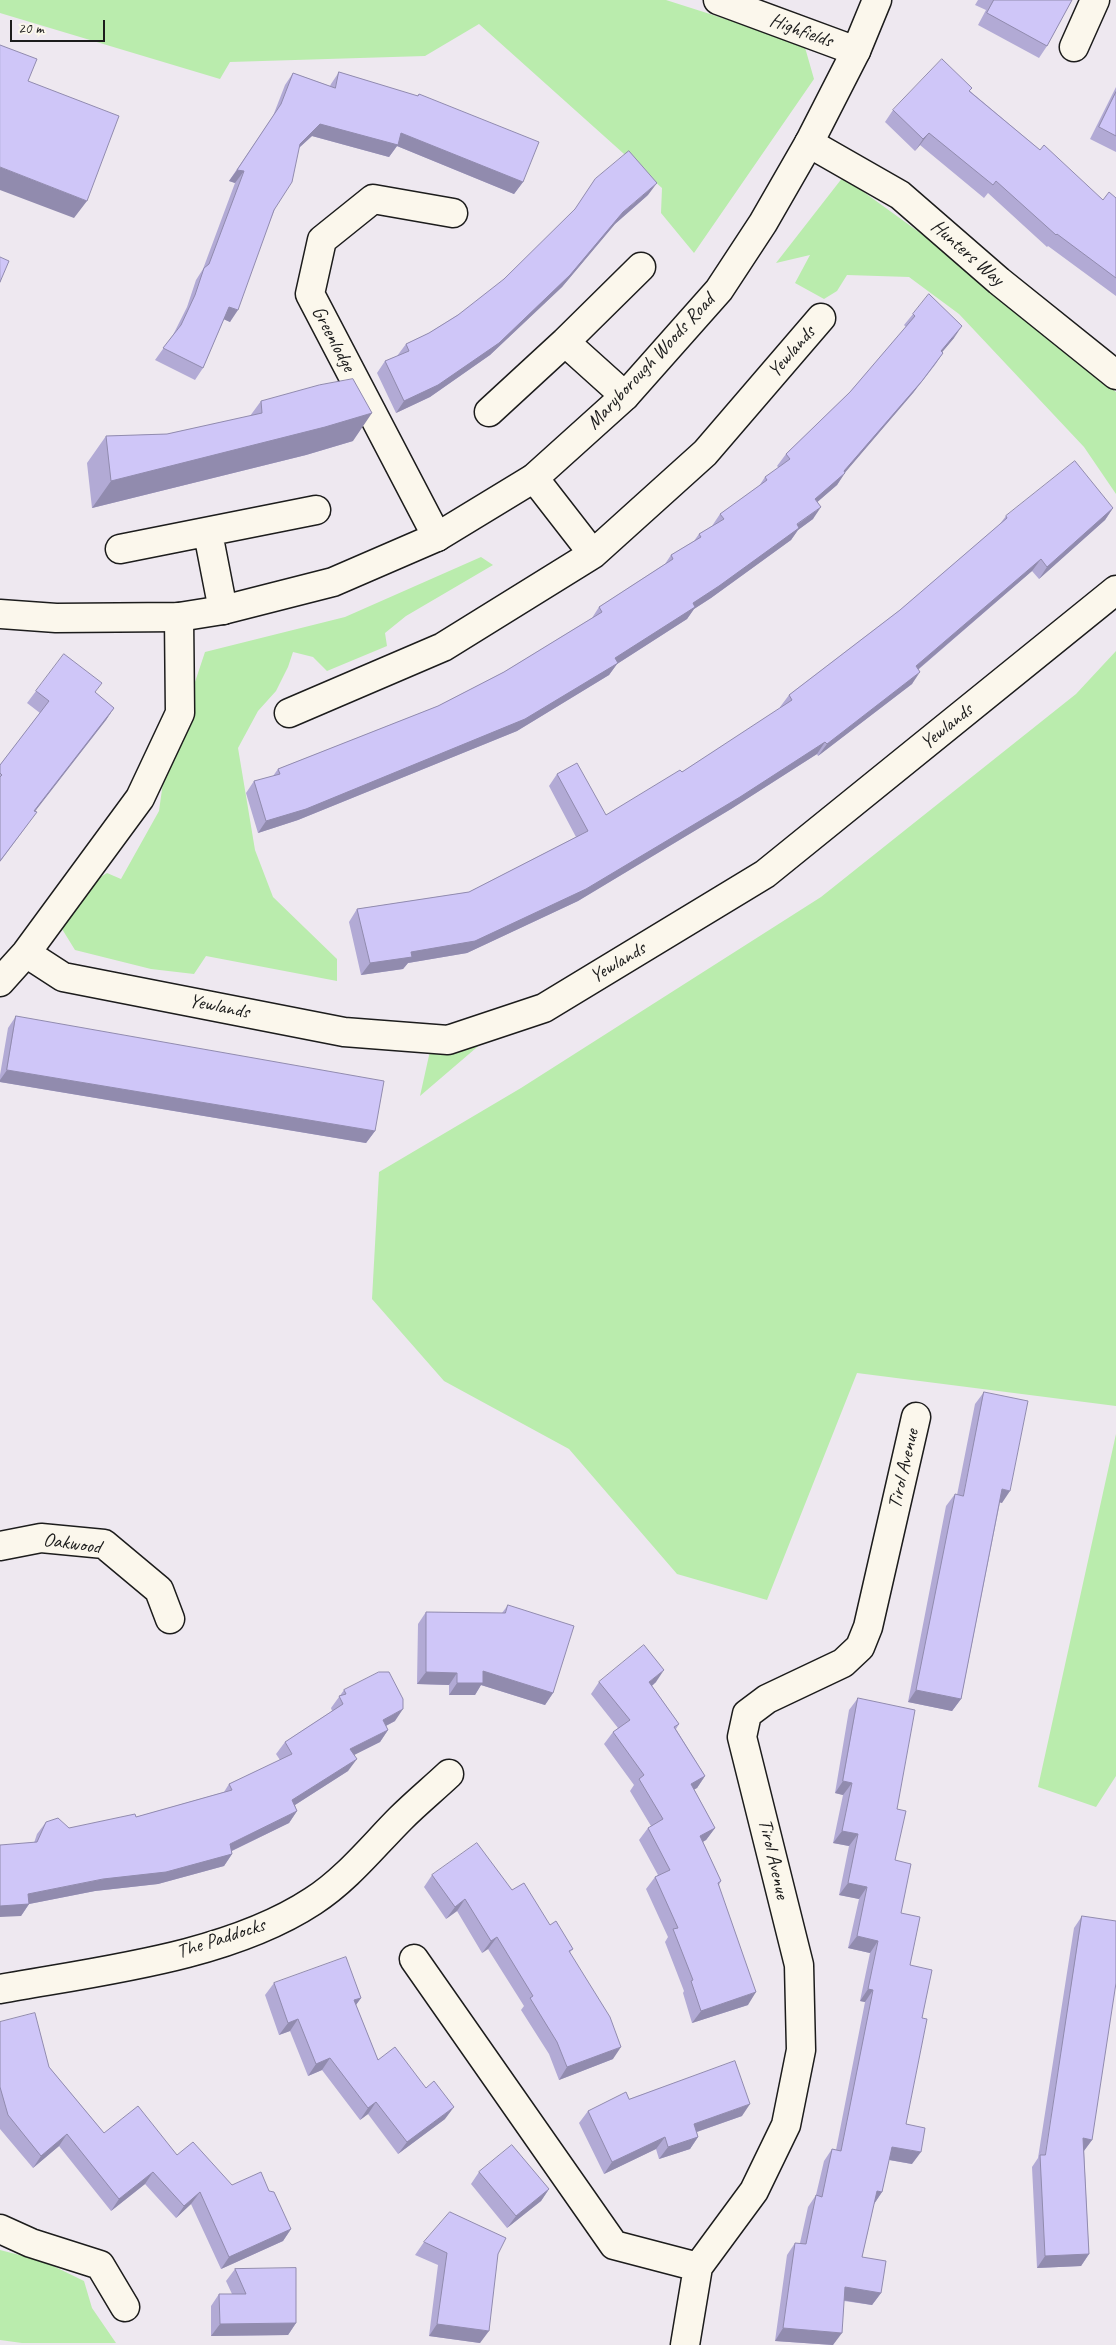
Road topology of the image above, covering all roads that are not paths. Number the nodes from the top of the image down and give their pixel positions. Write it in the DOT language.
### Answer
graph roads {
  1 [pos="718,0"];
  2 [pos="877,0"];
  3 [pos="1095,0"];
  4 [pos="1074,47"];
  5 [pos="856,51"];
  6 [pos="809,143"];
  7 [pos="453,213"];
  8 [pos="641,267"];
  9 [pos="821,318"];
  10 [pos="565,342"];
  11 [pos="1116,375"];
  12 [pos="625,396"];
  13 [pos="489,412"];
  14 [pos="534,478"];
  15 [pos="316,510"];
  16 [pos="208,533"];
  17 [pos="437,537"];
  18 [pos="120,549"];
  19 [pos="593,554"];
  20 [pos="1116,590"];
  21 [pos="222,610"];
  22 [pos="0,614"];
  23 [pos="179,617"];
  24 [pos="289,712"];
  25 [pos="26,952"];
  26 [pos="0,982"];
  27 [pos="916,1417"];
  28 [pos="0,1546"];
  29 [pos="170,1619"];
  30 [pos="449,1774"];
  31 [pos="414,1959"];
  32 [pos="0,1989"];
  33 [pos="0,2229"];
  34 [pos="698,2267"];
  35 [pos="125,2307"];
  36 [pos="685,2345"];
  1 -- 5 [label="street, Highfields"];
  2 -- 5 [label="street, Maryborough Woods Road"];
  3 -- 4 [label="street"];
  5 -- 6 [label="street, Maryborough Woods Road"];
  6 -- 11 [label="street, Hunters Way"];
  6 -- 12 [label="street, Maryborough Woods Road"];
  7 -- 17 [label="street, Greenlodge"];
  8 -- 10 [label="street"];
  9 -- 19 [label="street, Yewlands"];
  10 -- 12 [label="street"];
  10 -- 13 [label="street"];
  12 -- 14 [label="street, Maryborough Woods Road"];
  14 -- 17 [label="street, Maryborough Woods Road"];
  14 -- 19 [label="street"];
  15 -- 16 [label="street"];
  16 -- 18 [label="street"];
  16 -- 21 [label="street"];
  17 -- 21 [label="street, Maryborough Woods Road"];
  19 -- 24 [label="street, Yewlands"];
  20 -- 25 [label="street, Yewlands"];
  21 -- 23 [label="street, Maryborough Woods Road"];
  22 -- 23 [label="street, Maryborough Woods Road"];
  23 -- 25 [label="street"];
  25 -- 26 [label="street"];
  27 -- 34 [label="street, Tirol Avenue"];
  28 -- 29 [label="street, Oakwood"];
  30 -- 32 [label="street, The Paddocks"];
  31 -- 34 [label="street"];
  33 -- 35 [label="street"];
  34 -- 36 [label="street, Tirol Avenue"];
}
